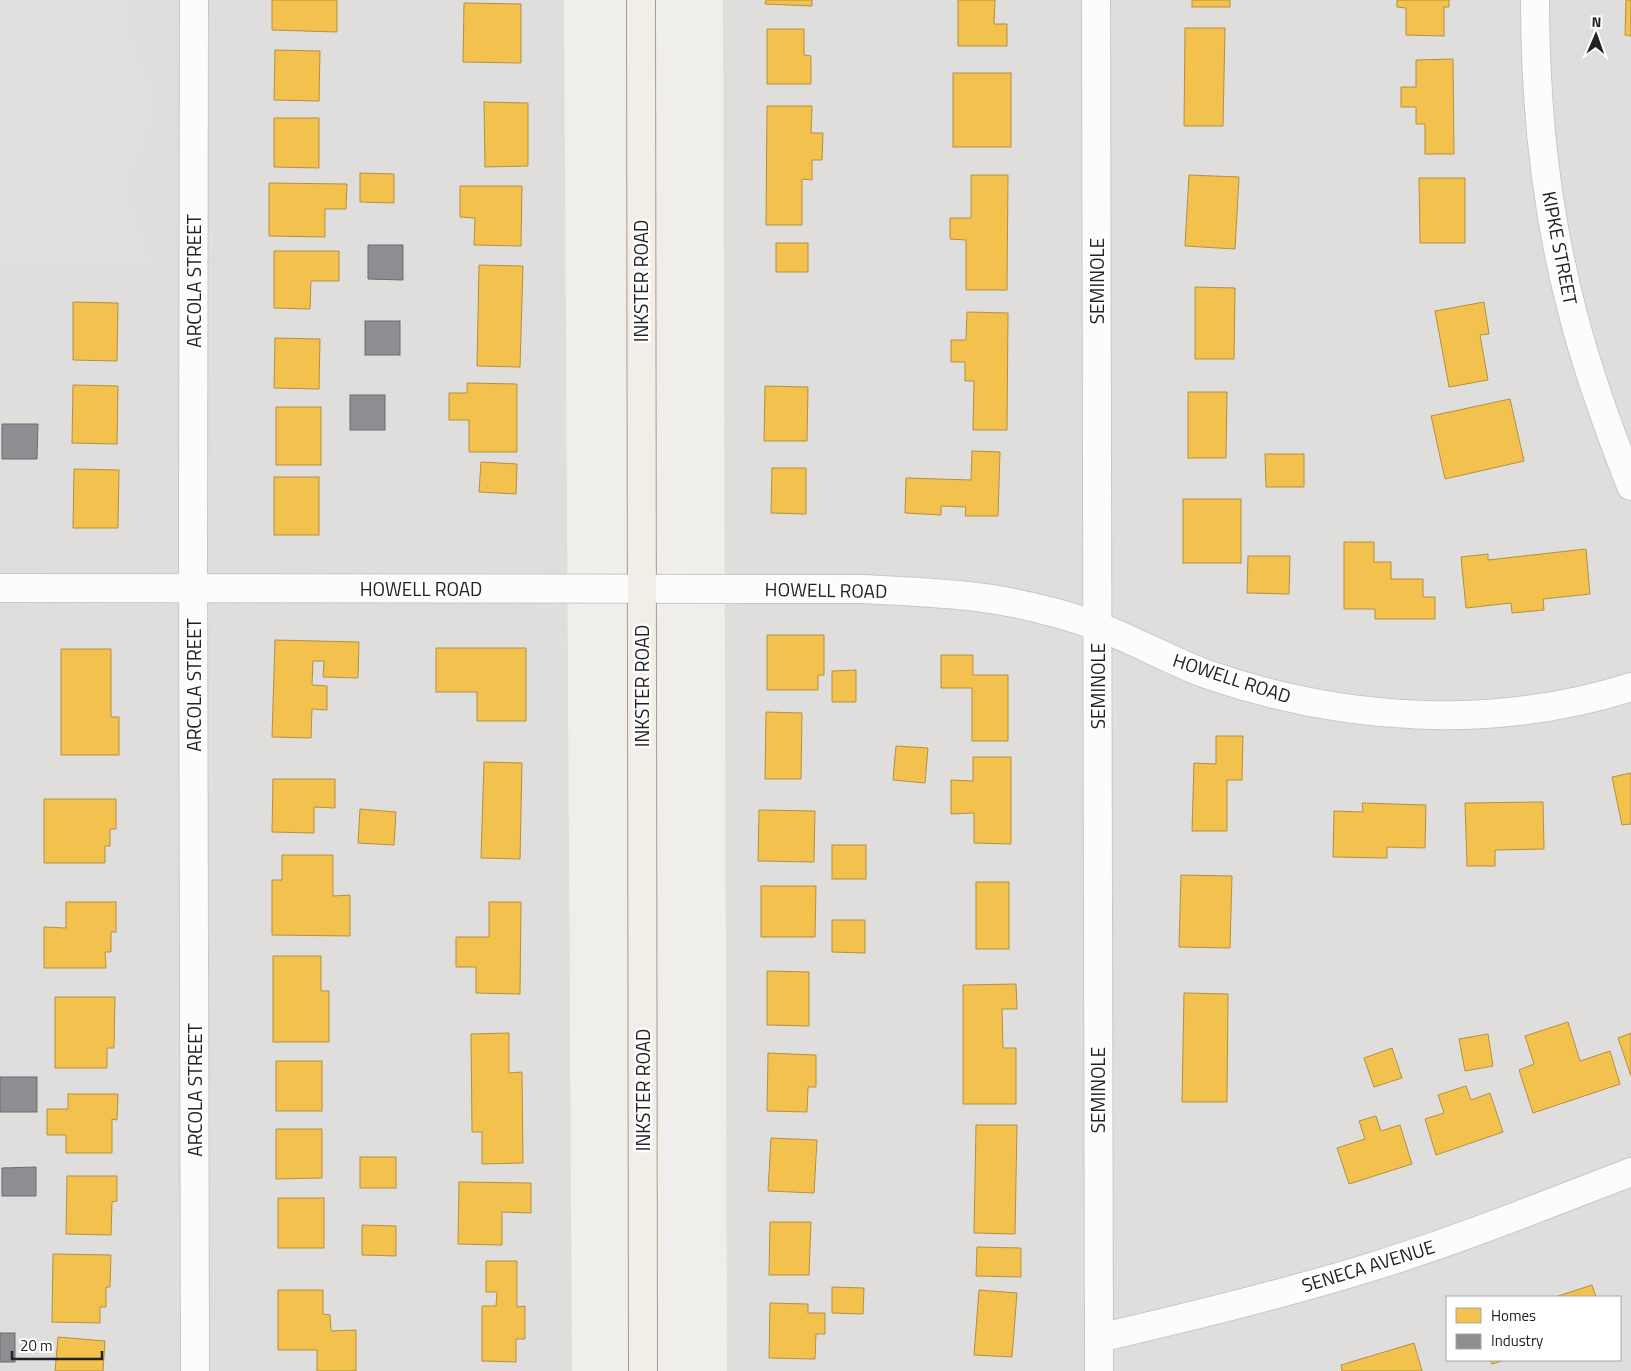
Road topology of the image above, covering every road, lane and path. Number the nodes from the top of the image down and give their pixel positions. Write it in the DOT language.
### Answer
graph roads {
  1 [pos="194,0"];
  2 [pos="640,0"];
  3 [pos="1096,0"];
  4 [pos="1535,0"];
  5 [pos="1631,486"];
  6 [pos="0,588"];
  7 [pos="193,588"];
  8 [pos="642,590"];
  9 [pos="1098,626"];
  10 [pos="1631,687"];
  11 [pos="1631,1172"];
  12 [pos="1099,1338"];
  13 [pos="195,1371"];
  14 [pos="643,1371"];
  15 [pos="1099,1371"];
  1 -- 7 [label="street, ARCOLA STREET"];
  2 -- 8 [label="main road, INKSTER ROAD"];
  3 -- 9 [label="street, SEMINOLE"];
  4 -- 5 [label="street, KIPKE STREET"];
  6 -- 7 [label="street, HOWELL ROAD"];
  7 -- 8 [label="street, HOWELL ROAD"];
  7 -- 13 [label="street, ARCOLA STREET"];
  8 -- 9 [label="street, HOWELL ROAD"];
  8 -- 14 [label="main road, INKSTER ROAD"];
  9 -- 10 [label="street, HOWELL ROAD"];
  9 -- 12 [label="street, SEMINOLE"];
  11 -- 12 [label="street, SENECA AVENUE"];
  12 -- 15 [label="street, SEMINOLE"];
}
